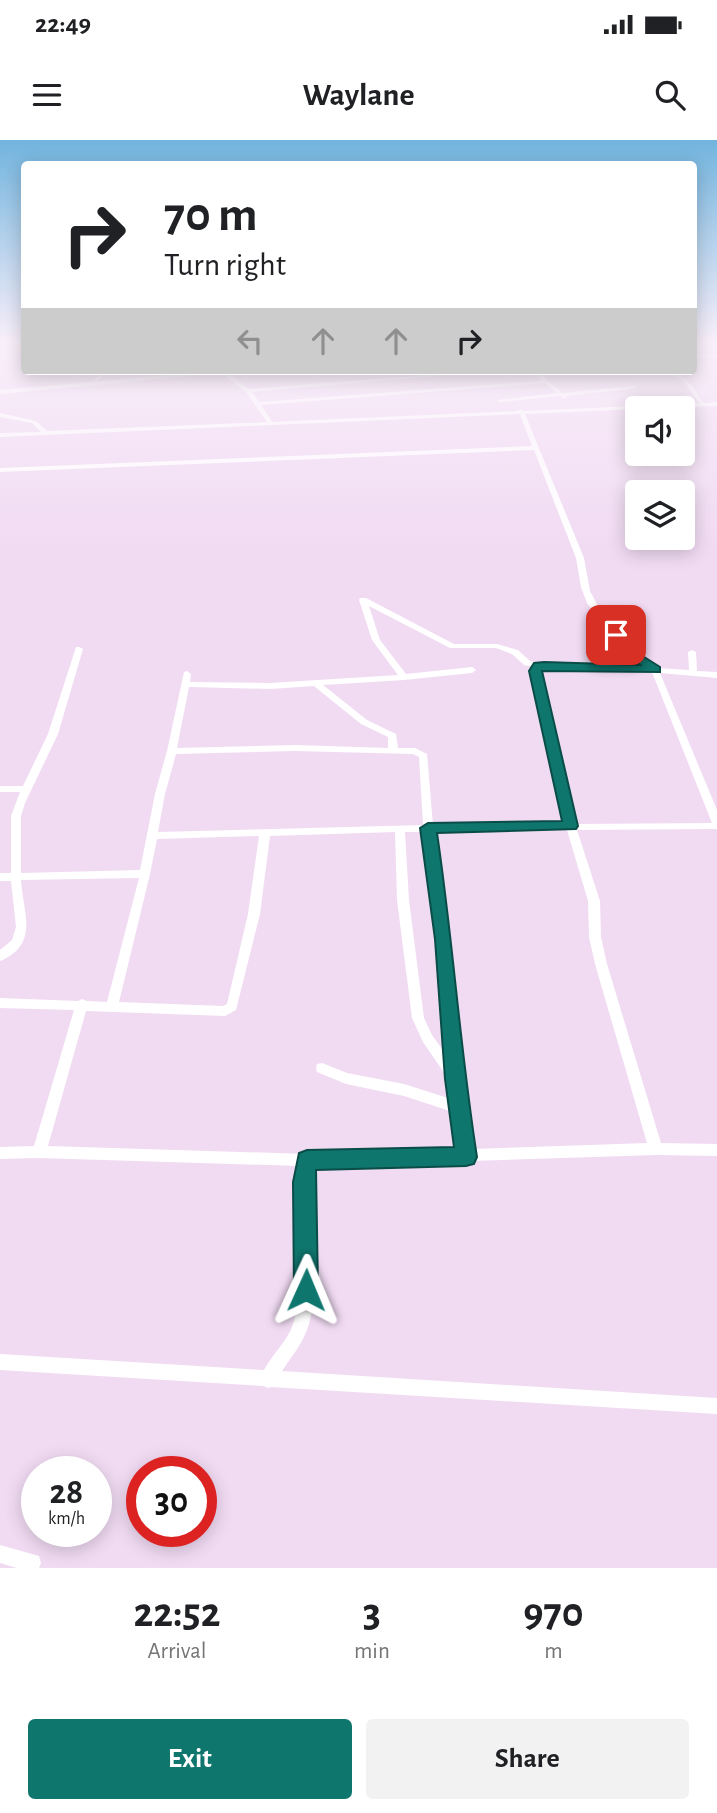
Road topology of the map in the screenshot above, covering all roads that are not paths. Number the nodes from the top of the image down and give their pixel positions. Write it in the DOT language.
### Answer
graph roads {
  1 [pos="262,411"];
  2 [pos="521,411"];
  3 [pos="532,411"];
  4 [pos="0,415"];
  5 [pos="270,422"];
  6 [pos="45,432"];
  7 [pos="0,435"];
  8 [pos="536,449"];
  9 [pos="0,470"];
  10 [pos="79,649"];
  11 [pos="692,652"];
  12 [pos="539,666"];
  13 [pos="472,670"];
  14 [pos="655,670"];
  15 [pos="693,673"];
  16 [pos="717,675"];
  17 [pos="404,677"];
  18 [pos="317,684"];
  19 [pos="172,751"];
  20 [pos="393,751"];
  21 [pos="0,789"];
  22 [pos="26,789"];
  23 [pos="717,824"];
  24 [pos="571,826"];
  25 [pos="428,828"];
  26 [pos="400,829"];
  27 [pos="265,833"];
  28 [pos="151,836"];
  29 [pos="145,874"];
  30 [pos="17,876"];
  31 [pos="0,877"];
  32 [pos="0,957"];
  33 [pos="0,1003"];
  34 [pos="82,1004"];
  35 [pos="112,1004"];
  36 [pos="322,1068"];
  37 [pos="455,1079"];
  38 [pos="460,1108"];
  39 [pos="656,1149"];
  40 [pos="717,1150"];
  41 [pos="39,1152"];
  42 [pos="0,1153"];
  43 [pos="466,1157"];
  44 [pos="307,1160"];
  45 [pos="0,1362"];
  46 [pos="268,1380"];
  47 [pos="717,1406"];
  48 [pos="0,1553"];
  49 [pos="32,1563"];
  1 -- 5 [label="street"];
  2 -- 3 [label="street"];
  2 -- 5 [label="street"];
  2 -- 8 [label="street"];
  4 -- 6 [label="street"];
  5 -- 6 [label="street"];
  6 -- 7 [label="street"];
  8 -- 9 [label="street"];
  8 -- 14 [label="street"];
  10 -- 22 [label="street"];
  11 -- 15 [label="street"];
  12 -- 14 [label="street"];
  12 -- 17 [label="street"];
  12 -- 24 [label="street"];
  13 -- 17 [label="street"];
  14 -- 15 [label="street"];
  14 -- 23 [label="street"];
  15 -- 16 [label="street"];
  17 -- 18 [label="street"];
  18 -- 19 [label="street"];
  18 -- 20 [label="street"];
  19 -- 20 [label="street"];
  19 -- 28 [label="street"];
  20 -- 25 [label="street"];
  21 -- 22 [label="street"];
  22 -- 30 [label="street"];
  23 -- 24 [label="street"];
  24 -- 25 [label="street"];
  24 -- 39 [label="street"];
  25 -- 26 [label="street"];
  25 -- 37 [label="street"];
  26 -- 27 [label="street"];
  26 -- 37 [label="street"];
  27 -- 28 [label="street"];
  27 -- 35 [label="street"];
  28 -- 29 [label="street"];
  29 -- 30 [label="street"];
  29 -- 35 [label="street"];
  30 -- 31 [label="street"];
  30 -- 32 [label="street"];
  33 -- 34 [label="street"];
  34 -- 35 [label="street"];
  34 -- 41 [label="street"];
  36 -- 38 [label="street"];
  37 -- 38 [label="street"];
  38 -- 43 [label="street"];
  39 -- 40 [label="street"];
  39 -- 43 [label="street"];
  41 -- 42 [label="street"];
  41 -- 44 [label="street"];
  43 -- 44 [label="street"];
  44 -- 46 [label="street"];
  45 -- 46 [label="street"];
  46 -- 47 [label="street"];
  48 -- 49 [label="street"];
}
